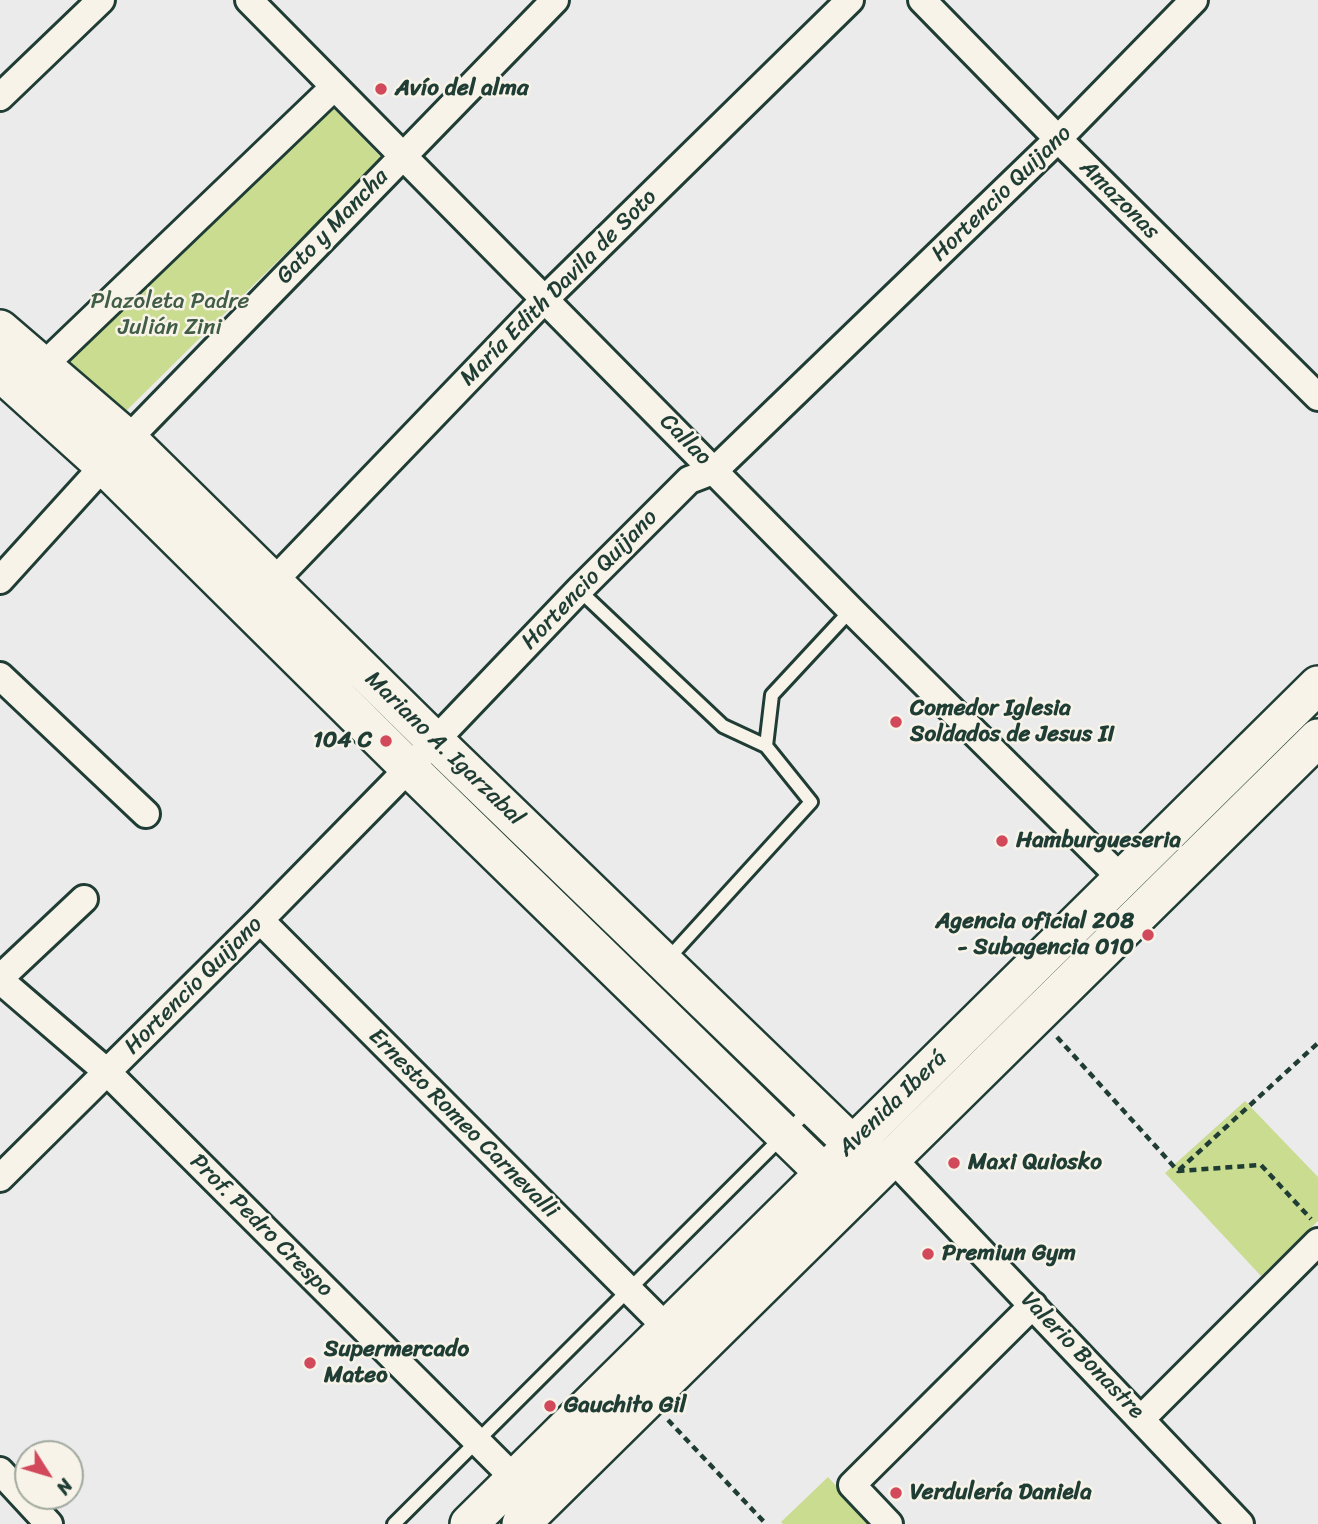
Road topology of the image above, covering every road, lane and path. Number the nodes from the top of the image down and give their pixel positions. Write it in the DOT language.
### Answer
graph roads {
  1 [pos="101,0"];
  2 [pos="249,0"];
  3 [pos="555,0"];
  4 [pos="850,0"];
  5 [pos="922,0"];
  6 [pos="1194,0"];
  7 [pos="334,87"];
  8 [pos="0,97"];
  9 [pos="1058,139"];
  10 [pos="403,155"];
  11 [pos="545,299"];
  12 [pos="0,329"];
  13 [pos="42,367"];
  14 [pos="0,372"];
  15 [pos="1318,397"];
  16 [pos="128,439"];
  17 [pos="104,466"];
  18 [pos="715,470"];
  19 [pos="0,580"];
  20 [pos="273,582"];
  21 [pos="579,590"];
  22 [pos="851,610"];
  23 [pos="0,676"];
  24 [pos="1318,685"];
  25 [pos="1318,738"];
  26 [pos="435,741"];
  27 [pos="766,746"];
  28 [pos="409,768"];
  29 [pos="146,814"];
  30 [pos="1122,879"];
  31 [pos="84,899"];
  32 [pos="260,920"];
  33 [pos="664,964"];
  34 [pos="0,979"];
  35 [pos="1038,1016"];
  36 [pos="1318,1043"];
  37 [pos="107,1072"];
  38 [pos="812,1107"];
  39 [pos="785,1135"];
  40 [pos="852,1144"];
  41 [pos="893,1159"];
  42 [pos="1178,1171"];
  43 [pos="823,1172"];
  44 [pos="0,1178"];
  45 [pos="850,1201"];
  46 [pos="1318,1226"];
  47 [pos="1318,1242"];
  48 [pos="629,1291"];
  49 [pos="1033,1306"];
  50 [pos="667,1328"];
  51 [pos="649,1400"];
  52 [pos="1142,1418"];
  53 [pos="477,1441"];
  54 [pos="0,1471"];
  55 [pos="515,1479"];
  56 [pos="49,1524"];
  57 [pos="394,1524"];
  58 [pos="469,1524"];
  59 [pos="520,1524"];
  60 [pos="766,1524"];
  61 [pos="889,1524"];
  62 [pos="1240,1524"];
  1 -- 8 [label="street"];
  2 -- 7 [label="street, Callao"];
  3 -- 10 [label="street, Gato y Mancha"];
  4 -- 11 [label="street, María Edith Davila de Soto"];
  5 -- 9 [label="street, Amazonas"];
  6 -- 9 [label="street, Hortencio Quijano"];
  7 -- 10 [label="street, Callao"];
  7 -- 13 [label="street"];
  9 -- 15 [label="street, Amazonas"];
  9 -- 18 [label="street, Hortencio Quijano"];
  10 -- 11 [label="street, Callao"];
  10 -- 16 [label="street, Gato y Mancha"];
  11 -- 18 [label="street, Callao"];
  11 -- 20 [label="street, María Edith Davila de Soto"];
  12 -- 13 [label="main road, Mariano A. Igarzabal"];
  13 -- 16 [label="main road, Mariano A. Igarzabal"];
  14 -- 17 [label="main road, Mariano A. Igarzabal"];
  16 -- 17 [label="street, Gato y Mancha"];
  16 -- 20 [label="main road, Mariano A. Igarzabal"];
  17 -- 19 [label="street, Gato y Mancha"];
  17 -- 28 [label="main road, Mariano A. Igarzabal"];
  18 -- 21 [label="street, Hortencio Quijano"];
  18 -- 22 [label="street, Callao"];
  20 -- 26 [label="main road, Mariano A. Igarzabal"];
  21 -- 26 [label="street, Hortencio Quijano"];
  21 -- 27 [label="lane"];
  22 -- 27 [label="lane"];
  22 -- 30 [label="street, Callao"];
  23 -- 29 [label="street"];
  24 -- 30 [label="main road, Avenida Iberá"];
  25 -- 35 [label="main road, Avenida Iberá"];
  26 -- 28 [label="street, Hortencio Quijano"];
  26 -- 33 [label="main road, Mariano A. Igarzabal"];
  27 -- 33 [label="lane"];
  28 -- 32 [label="street, Hortencio Quijano"];
  28 -- 39 [label="main road, Mariano A. Igarzabal"];
  30 -- 40 [label="main road, Avenida Iberá"];
  31 -- 34 [label="street"];
  32 -- 37 [label="street, Hortencio Quijano"];
  32 -- 48 [label="street, Ernesto Romeo Carnevalli"];
  33 -- 38 [label="main road, Mariano A. Igarzabal"];
  34 -- 37 [label="street, Prof. Pedro Crespo"];
  35 -- 41 [label="main road, Avenida Iberá"];
  35 -- 42 [label="path"];
  36 -- 42 [label="path"];
  37 -- 44 [label="street, Hortencio Quijano"];
  37 -- 53 [label="street, Prof. Pedro Crespo"];
  38 -- 39 [label="lane"];
  38 -- 40 [label="main road, Mariano A. Igarzabal"];
  39 -- 43 [label="main road, Mariano A. Igarzabal"];
  39 -- 48 [label="lane"];
  40 -- 41 [label="street, Mariano A. Igarzabal"];
  40 -- 43 [label="main road, Avenida Iberá"];
  41 -- 45 [label="main road, Avenida Iberá"];
  41 -- 49 [label="street, Valerio Bonastre"];
  42 -- 46 [label="path"];
  43 -- 45 [label="street"];
  43 -- 50 [label="main road, Avenida Iberá"];
  45 -- 51 [label="main road, Avenida Iberá"];
  47 -- 52 [label="street"];
  48 -- 50 [label="street, Ernesto Romeo Carnevalli"];
  48 -- 53 [label="lane"];
  49 -- 52 [label="street, Valerio Bonastre"];
  49 -- 61 [label="street"];
  50 -- 55 [label="main road, Avenida Iberá"];
  51 -- 59 [label="main road, Avenida Iberá"];
  51 -- 60 [label="path"];
  52 -- 62 [label="street, Valerio Bonastre"];
  53 -- 55 [label="street, Prof. Pedro Crespo"];
  53 -- 57 [label="lane"];
  54 -- 56 [label="street"];
  55 -- 58 [label="main road, Avenida Iberá"];
}
